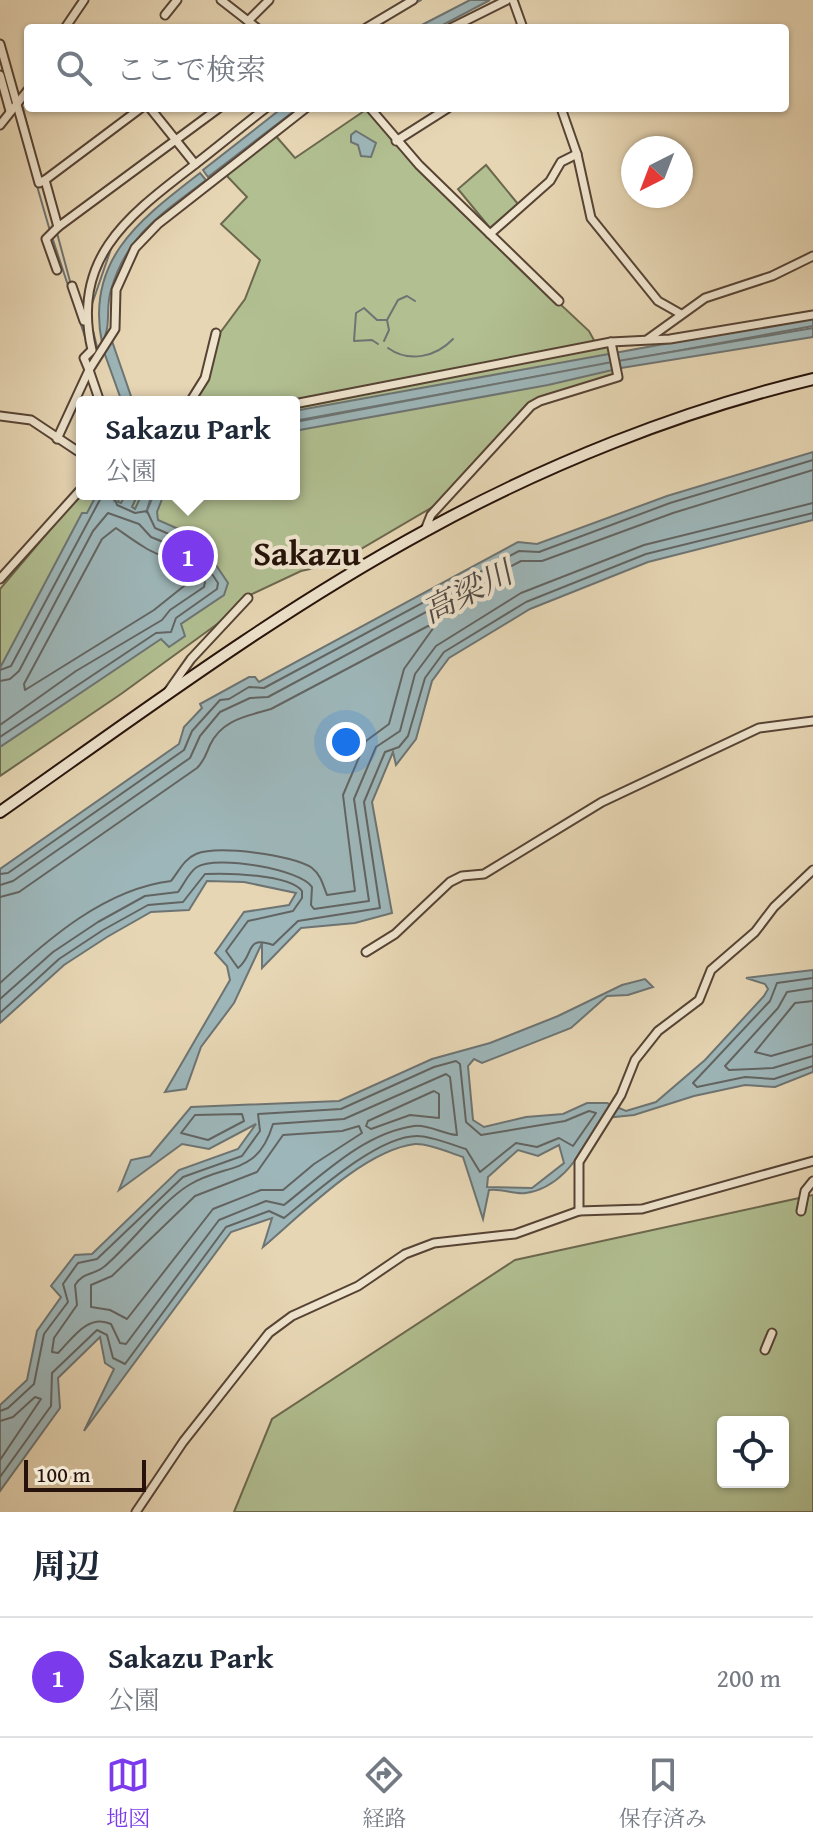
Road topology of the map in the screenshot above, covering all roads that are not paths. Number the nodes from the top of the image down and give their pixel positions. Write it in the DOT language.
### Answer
graph roads {
  1 [pos="84,0"];
  2 [pos="177,0"];
  3 [pos="221,0"];
  4 [pos="269,0"];
  5 [pos="413,0"];
  6 [pos="507,0"];
  7 [pos="513,0"];
  8 [pos="165,15"];
  9 [pos="70,20"];
  10 [pos="248,21"];
  11 [pos="68,24"];
  12 [pos="74,24"];
  13 [pos="252,24"];
  14 [pos="373,24"];
  15 [pos="459,24"];
  16 [pos="522,24"];
  17 [pos="0,44"];
  18 [pos="0,75"];
  19 [pos="24,95"];
  20 [pos="17,103"];
  21 [pos="10,111"];
  22 [pos="136,112"];
  23 [pos="153,112"];
  24 [pos="214,112"];
  25 [pos="261,112"];
  26 [pos="301,112"];
  27 [pos="373,112"];
  28 [pos="442,112"];
  29 [pos="562,112"];
  30 [pos="0,125"];
  31 [pos="175,141"];
  32 [pos="396,141"];
  33 [pos="577,154"];
  34 [pos="195,164"];
  35 [pos="42,181"];
  36 [pos="58,227"];
  37 [pos="490,234"];
  38 [pos="813,256"];
  39 [pos="57,270"];
  40 [pos="72,286"];
  41 [pos="559,301"];
  42 [pos="681,314"];
  43 [pos="813,315"];
  44 [pos="216,333"];
  45 [pos="89,338"];
  46 [pos="648,339"];
  47 [pos="612,345"];
  48 [pos="90,369"];
  49 [pos="813,379"];
  50 [pos="77,396"];
  51 [pos="98,396"];
  52 [pos="194,396"];
  53 [pos="76,399"];
  54 [pos="300,403"];
  55 [pos="0,416"];
  56 [pos="57,439"];
  57 [pos="76,450"];
  58 [pos="76,495"];
  59 [pos="425,530"];
  60 [pos="0,579"];
  61 [pos="248,598"];
  62 [pos="167,695"];
  63 [pos="813,721"];
  64 [pos="0,812"];
  65 [pos="813,870"];
  66 [pos="366,952"];
  67 [pos="813,1161"];
  68 [pos="813,1181"];
  69 [pos="579,1211"];
  70 [pos="801,1211"];
  71 [pos="772,1333"];
  72 [pos="765,1350"];
  73 [pos="136,1512"];
  1 -- 9 [label="street"];
  2 -- 8 [label="street"];
  3 -- 10 [label="street"];
  4 -- 10 [label="street"];
  5 -- 14 [label="street"];
  6 -- 15 [label="street"];
  7 -- 16 [label="street"];
  9 -- 11 [label="street"];
  9 -- 12 [label="street"];
  10 -- 13 [label="street"];
  17 -- 20 [label="street"];
  18 -- 21 [label="street"];
  19 -- 20 [label="street"];
  20 -- 21 [label="street"];
  20 -- 35 [label="street"];
  21 -- 30 [label="street"];
  22 -- 35 [label="street"];
  23 -- 31 [label="street"];
  24 -- 31 [label="street"];
  25 -- 34 [label="street"];
  26 -- 48 [label="street"];
  27 -- 32 [label="street"];
  28 -- 32 [label="street"];
  29 -- 33 [label="street"];
  31 -- 34 [label="street"];
  31 -- 36 [label="street"];
  32 -- 37 [label="street"];
  33 -- 37 [label="street"];
  33 -- 42 [label="street"];
  34 -- 45 [label="street"];
  35 -- 36 [label="street"];
  36 -- 39 [label="street"];
  37 -- 41 [label="street"];
  38 -- 42 [label="street"];
  40 -- 45 [label="street"];
  42 -- 46 [label="street"];
  43 -- 46 [label="street"];
  44 -- 52 [label="street"];
  45 -- 48 [label="street"];
  46 -- 47 [label="street"];
  47 -- 54 [label="street"];
  47 -- 59 [label="street"];
  48 -- 50 [label="street"];
  48 -- 51 [label="street"];
  49 -- 59 [label="main road"];
  53 -- 56 [label="street"];
  55 -- 56 [label="street"];
  56 -- 57 [label="street"];
  58 -- 60 [label="street"];
  59 -- 62 [label="main road"];
  61 -- 62 [label="street"];
  62 -- 64 [label="main road"];
  63 -- 66 [label="street"];
  65 -- 69 [label="street"];
  67 -- 69 [label="street"];
  68 -- 70 [label="street"];
  69 -- 73 [label="street"];
  71 -- 72 [label="street"];
}
